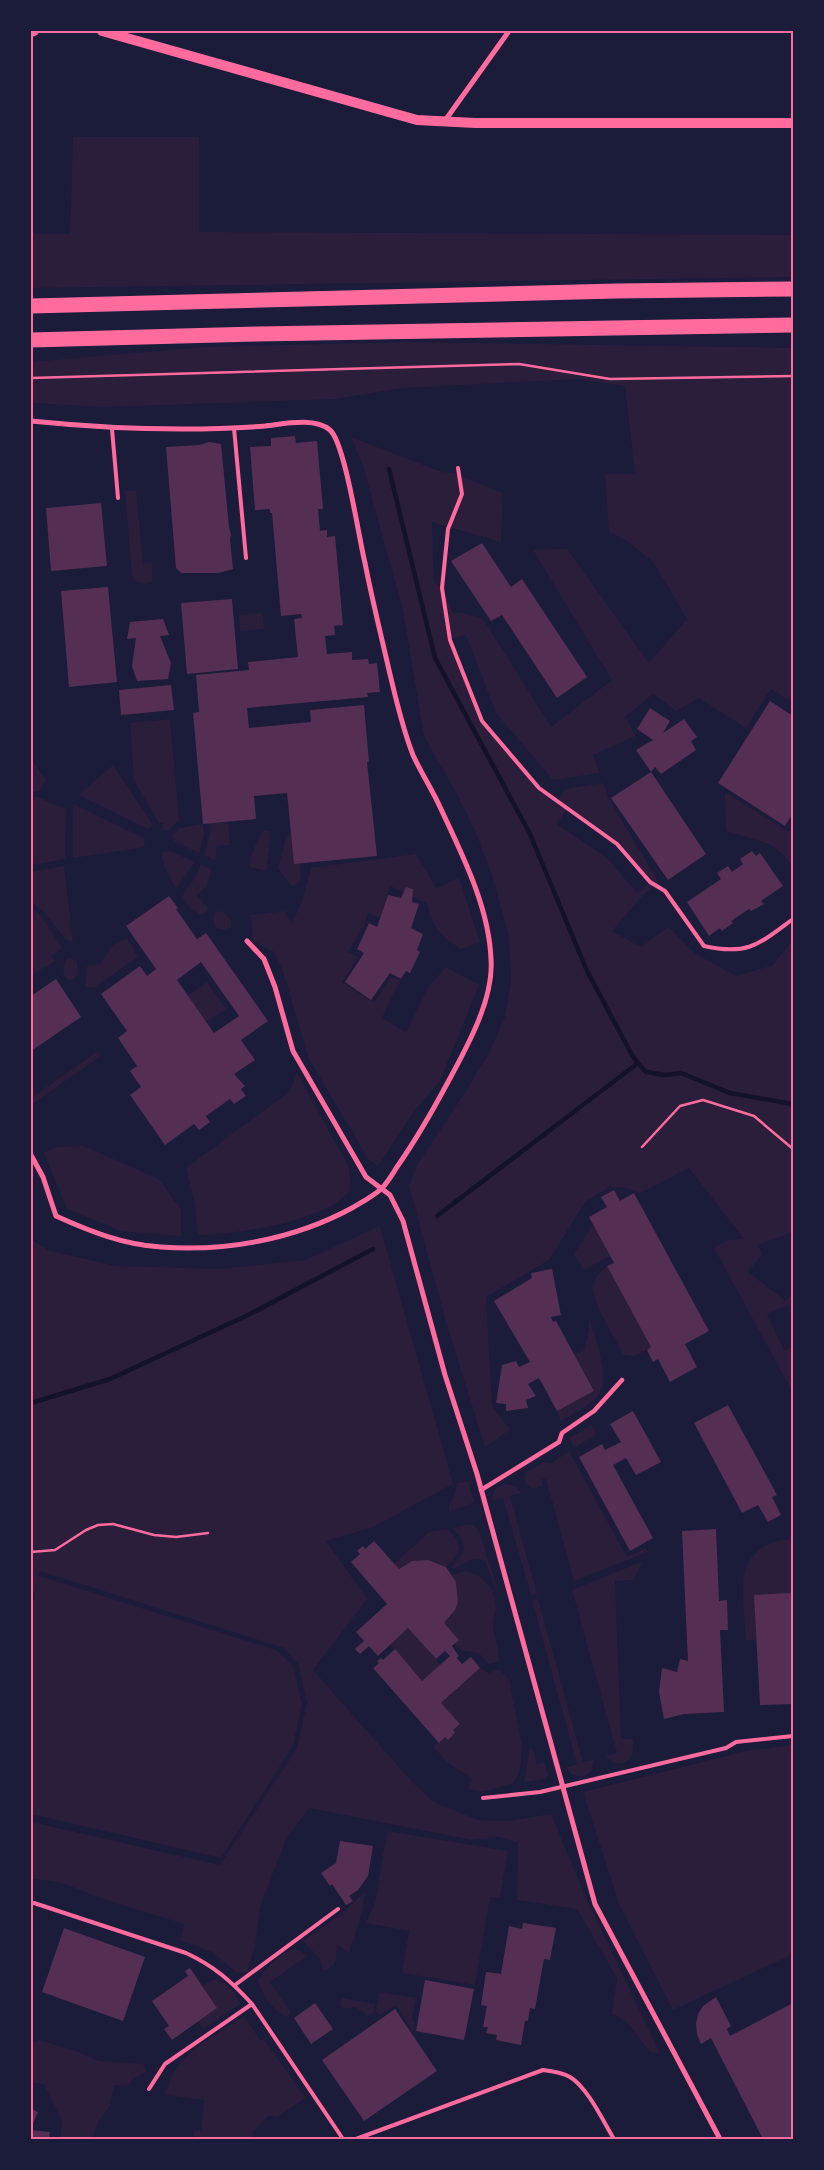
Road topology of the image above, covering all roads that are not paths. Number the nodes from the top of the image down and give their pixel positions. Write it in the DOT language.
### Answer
graph roads {
  1 [pos="102,31"];
  2 [pos="509,31"];
  3 [pos="444,122"];
  4 [pos="793,123"];
  5 [pos="793,289"];
  6 [pos="31,306"];
  7 [pos="793,325"];
  8 [pos="31,340"];
  9 [pos="31,421"];
  10 [pos="234,428"];
  11 [pos="112,429"];
  12 [pos="458,468"];
  13 [pos="118,498"];
  14 [pos="246,558"];
  15 [pos="793,919"];
  16 [pos="247,941"];
  17 [pos="31,1155"];
  18 [pos="382,1188"];
  19 [pos="622,1380"];
  20 [pos="481,1490"];
  21 [pos="793,1736"];
  22 [pos="562,1786"];
  23 [pos="483,1798"];
  24 [pos="34,1903"];
  25 [pos="338,1909"];
  26 [pos="235,1985"];
  27 [pos="252,2004"];
  28 [pos="149,2089"];
  29 [pos="343,2139"];
  30 [pos="356,2139"];
  31 [pos="614,2139"];
  32 [pos="720,2139"];
  1 -- 3 [label="main road"];
  2 -- 3 [label="street"];
  3 -- 4 [label="main road"];
  5 -- 6 [label="highway"];
  7 -- 8 [label="highway"];
  9 -- 11 [label="street"];
  10 -- 11 [label="street"];
  10 -- 14 [label="lane"];
  10 -- 18 [label="street"];
  11 -- 13 [label="lane"];
  12 -- 15 [label="lane"];
  16 -- 18 [label="street"];
  17 -- 18 [label="street"];
  18 -- 20 [label="street"];
  19 -- 20 [label="street"];
  20 -- 22 [label="street"];
  21 -- 22 [label="lane"];
  22 -- 23 [label="lane"];
  22 -- 32 [label="street"];
  24 -- 26 [label="lane"];
  25 -- 26 [label="lane"];
  26 -- 27 [label="lane"];
  27 -- 28 [label="lane"];
  27 -- 29 [label="lane"];
  30 -- 31 [label="lane"];
}
